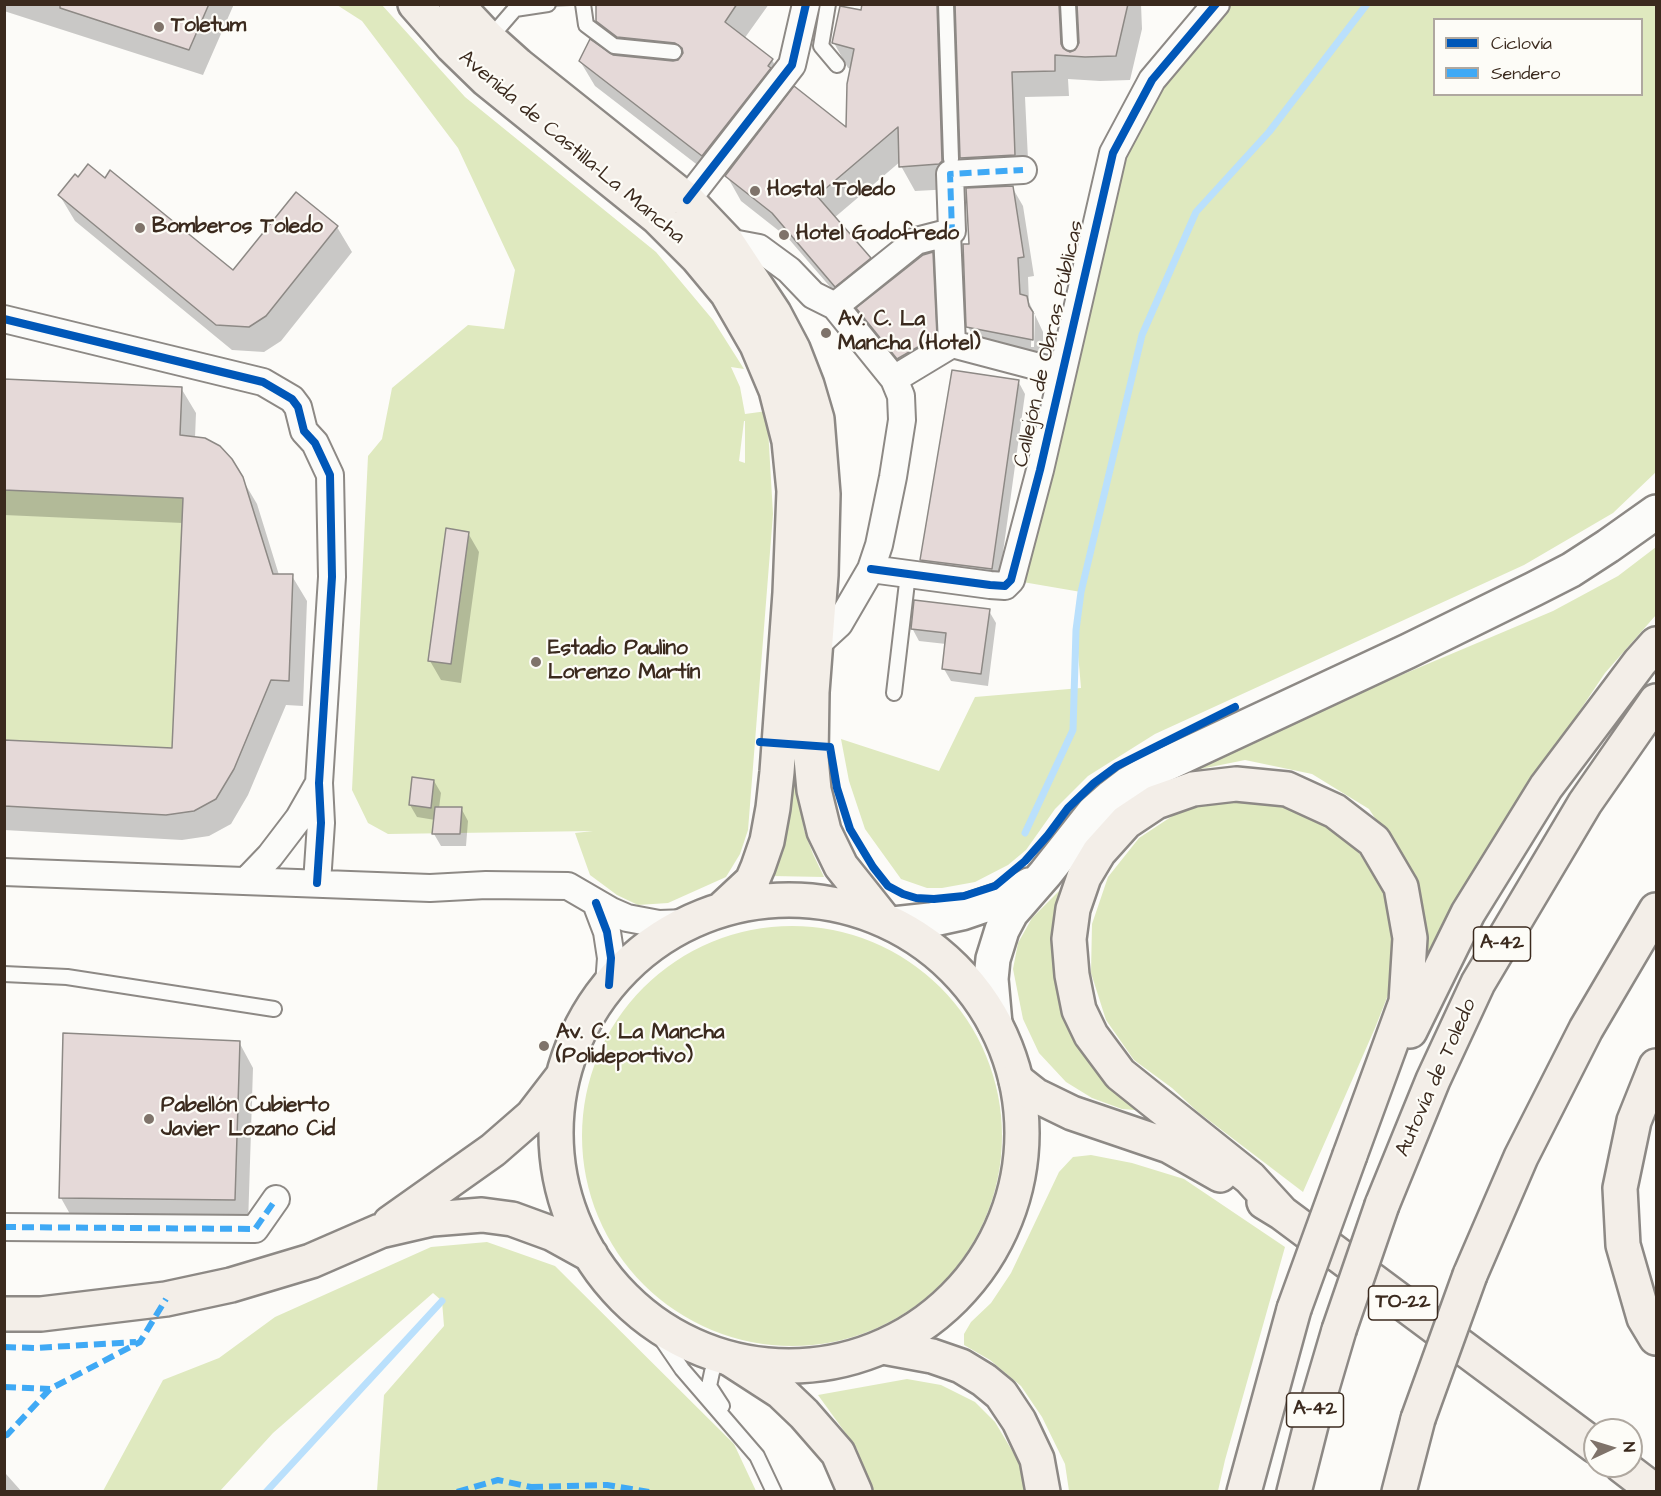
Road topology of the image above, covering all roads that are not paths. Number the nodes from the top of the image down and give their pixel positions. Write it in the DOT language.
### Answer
graph roads {
  1 [pos="415,4"];
  2 [pos="456,4"];
  3 [pos="548,4"];
  4 [pos="583,4"];
  5 [pos="806,4"];
  6 [pos="828,4"];
  7 [pos="946,4"];
  8 [pos="1068,4"];
  9 [pos="1216,4"];
  10 [pos="489,39"];
  11 [pos="1070,43"];
  12 [pos="674,52"];
  13 [pos="837,65"];
  14 [pos="951,159"];
  15 [pos="1023,170"];
  16 [pos="687,200"];
  17 [pos="947,233"];
  18 [pos="727,242"];
  19 [pos="835,306"];
  20 [pos="4,319"];
  21 [pos="952,344"];
  22 [pos="1062,373"];
  23 [pos="894,379"];
  24 [pos="1656,512"];
  25 [pos="871,569"];
  26 [pos="908,574"];
  27 [pos="1656,644"];
  28 [pos="814,647"];
  29 [pos="894,693"];
  30 [pos="1656,701"];
  31 [pos="319,783"];
  32 [pos="4,872"];
  33 [pos="1045,874"];
  34 [pos="247,880"];
  35 [pos="317,883"];
  36 [pos="596,903"];
  37 [pos="722,909"];
  38 [pos="1656,910"];
  39 [pos="888,922"];
  40 [pos="687,923"];
  41 [pos="4,974"];
  42 [pos="609,985"];
  43 [pos="274,1009"];
  44 [pos="995,1024"];
  45 [pos="1656,1066"];
  46 [pos="563,1075"];
  47 [pos="1016,1080"];
  48 [pos="1350,1155"];
  49 [pos="276,1199"];
  50 [pos="1282,1214"];
  51 [pos="4,1227"];
  52 [pos="380,1231"];
  53 [pos="591,1255"];
  54 [pos="4,1314"];
  55 [pos="654,1328"];
  56 [pos="1656,1338"];
  57 [pos="883,1347"];
  58 [pos="724,1357"];
  59 [pos="1525,1393"];
  60 [pos="1583,1437"];
  61 [pos="747,1443"];
  62 [pos="1583,1449"];
  63 [pos="1614,1478"];
  64 [pos="1638,1478"];
  65 [pos="774,1491"];
  66 [pos="855,1491"];
  67 [pos="1044,1491"];
  68 [pos="1244,1491"];
  69 [pos="1294,1491"];
  70 [pos="1399,1491"];
  71 [pos="1628,1491"];
  72 [pos="1656,1491"];
  1 -- 37 [label="main road, Avenida de Castilla-La Mancha"];
  2 -- 10 [label="main road, Avenida de Castilla-La Mancha"];
  3 -- 10 [label="lane"];
  4 -- 12 [label="lane"];
  5 -- 16 [label="street"];
  6 -- 13 [label="lane"];
  7 -- 14 [label="lane"];
  8 -- 11 [label="lane"];
  9 -- 22 [label="street, Callejón de Obras Públicas"];
  10 -- 16 [label="main road, Avenida de Castilla-La Mancha"];
  15 -- 17 [label="street"];
  16 -- 18 [label="main road, Avenida de Castilla-La Mancha"];
  17 -- 19 [label="street"];
  17 -- 21 [label="street"];
  18 -- 19 [label="street"];
  18 -- 28 [label="main road, Avenida de Castilla-La Mancha"];
  19 -- 23 [label="street"];
  20 -- 31 [label="street"];
  21 -- 22 [label="street"];
  21 -- 23 [label="street"];
  22 -- 26 [label="street, Callejón de Obras Públicas"];
  23 -- 25 [label="street"];
  24 -- 33 [label="main road"];
  25 -- 26 [label="street, Callejón de Obras Públicas"];
  25 -- 28 [label="street"];
  26 -- 29 [label="lane"];
  27 -- 48 [label="main road"];
  28 -- 39 [label="main road, Avenida de Castilla-La Mancha"];
  30 -- 69 [label="main road, Autovía de Toledo / A-42, bridge"];
  31 -- 34 [label="street"];
  31 -- 35 [label="street"];
  32 -- 34 [label="street"];
  33 -- 39 [label="main road"];
  33 -- 44 [label="main road"];
  34 -- 35 [label="street"];
  35 -- 36 [label="street"];
  36 -- 40 [label="street"];
  36 -- 42 [label="street"];
  37 -- 39 [label="main road"];
  37 -- 40 [label="main road"];
  38 -- 70 [label="main road, bridge"];
  39 -- 44 [label="main road"];
  40 -- 42 [label="main road"];
  41 -- 43 [label="lane"];
  42 -- 46 [label="main road"];
  44 -- 47 [label="main road"];
  45 -- 56 [label="main road"];
  46 -- 52 [label="main road"];
  46 -- 53 [label="main road"];
  47 -- 50 [label="main road, TO-22"];
  47 -- 57 [label="main road"];
  48 -- 50 [label="main road"];
  48 -- 68 [label="main road, bridge"];
  49 -- 51 [label="street"];
  50 -- 59 [label="main road, TO-22"];
  52 -- 53 [label="main road"];
  52 -- 54 [label="main road"];
  53 -- 55 [label="main road"];
  55 -- 58 [label="main road"];
  55 -- 61 [label="lane"];
  57 -- 58 [label="main road"];
  57 -- 67 [label="main road"];
  58 -- 61 [label="lane"];
  58 -- 66 [label="main road"];
  59 -- 60 [label="main road, TO-22"];
  59 -- 62 [label="main road"];
  61 -- 65 [label="lane"];
  63 -- 71 [label="main road"];
  64 -- 72 [label="main road"];
}
